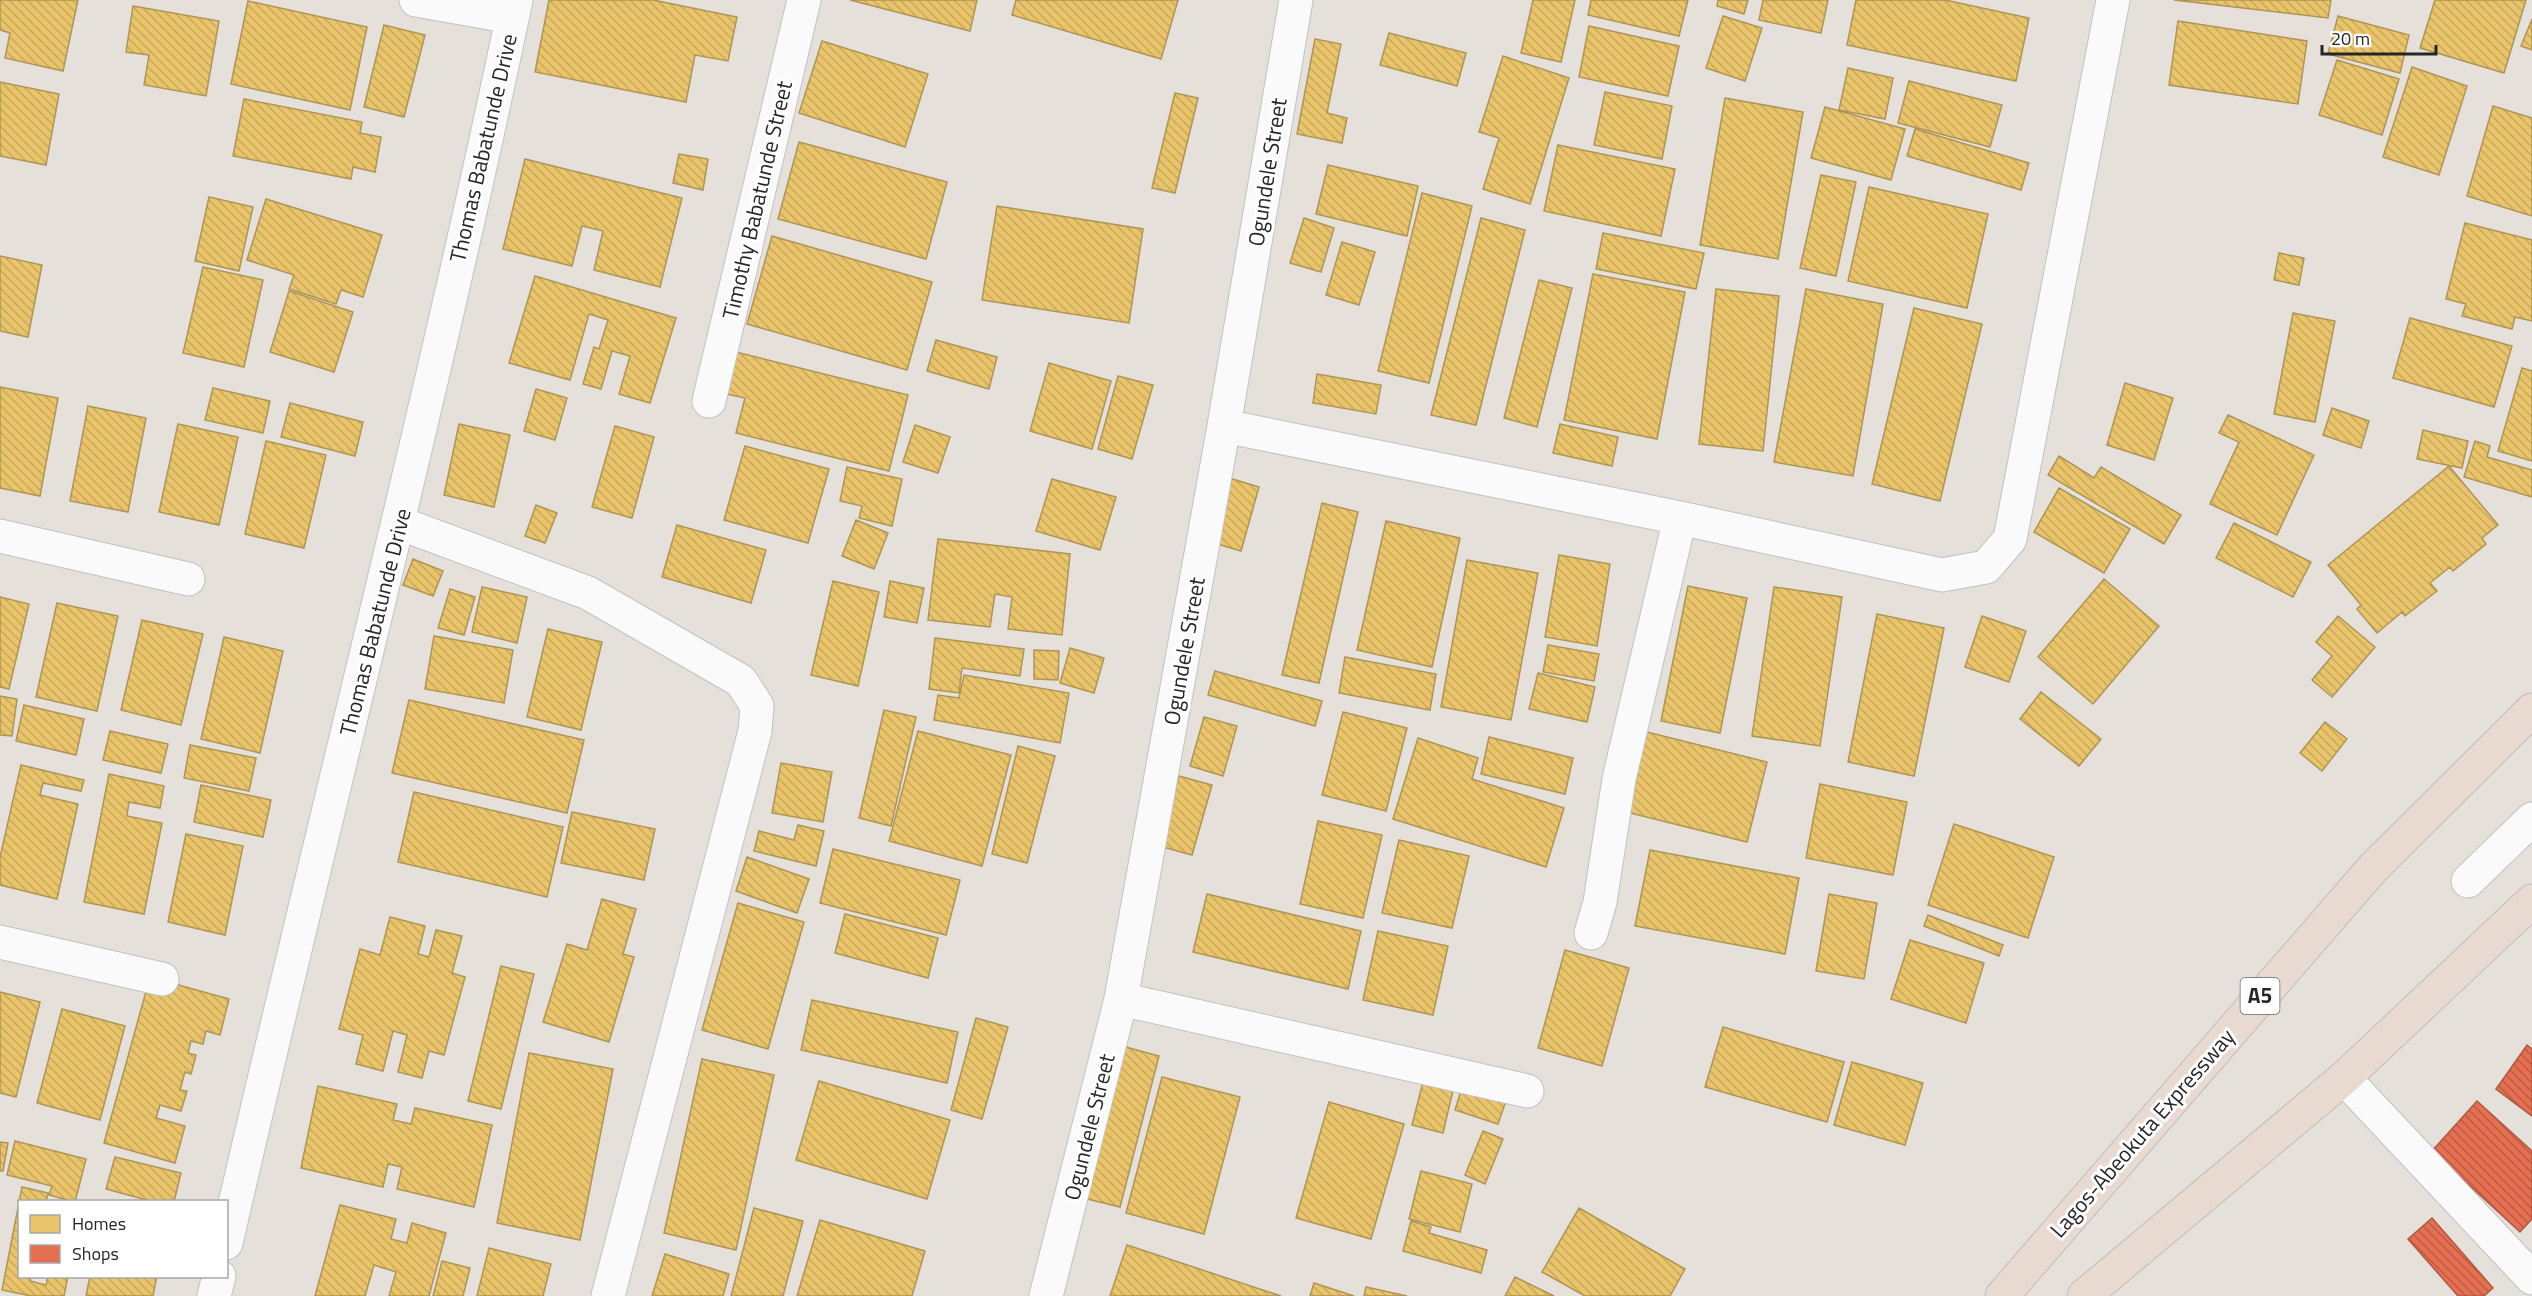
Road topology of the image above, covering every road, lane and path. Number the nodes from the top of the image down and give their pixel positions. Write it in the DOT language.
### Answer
graph roads {
  1 [pos="416,0"];
  2 [pos="804,0"];
  3 [pos="1296,0"];
  4 [pos="2113,0"];
  5 [pos="514,9"];
  6 [pos="709,401"];
  7 [pos="1224,426"];
  8 [pos="1680,518"];
  9 [pos="399,523"];
  10 [pos="0,536"];
  11 [pos="188,579"];
  12 [pos="2532,710"];
  13 [pos="2532,819"];
  14 [pos="2468,880"];
  15 [pos="2532,901"];
  16 [pos="1591,933"];
  17 [pos="0,942"];
  18 [pos="162,979"];
  19 [pos="1121,999"];
  20 [pos="2343,1078"];
  21 [pos="1527,1091"];
  22 [pos="228,1234"];
  23 [pos="218,1278"];
  24 [pos="2532,1278"];
  25 [pos="214,1296"];
  26 [pos="608,1296"];
  27 [pos="1046,1296"];
  28 [pos="2002,1296"];
  29 [pos="2084,1296"];
  1 -- 5 [label="street"];
  2 -- 6 [label="street, Timothy Babatunde Street"];
  3 -- 7 [label="street, Ogundele Street"];
  4 -- 8 [label="street"];
  5 -- 9 [label="street, Thomas Babatunde Drive"];
  7 -- 8 [label="street"];
  7 -- 19 [label="street, Ogundele Street"];
  8 -- 16 [label="street"];
  9 -- 22 [label="street, Thomas Babatunde Drive"];
  9 -- 26 [label="street"];
  10 -- 11 [label="street"];
  12 -- 28 [label="highway, Lagos-Abeokuta Expressway / A5"];
  13 -- 14 [label="street"];
  15 -- 20 [label="highway"];
  17 -- 18 [label="street"];
  19 -- 21 [label="street"];
  19 -- 27 [label="street, Ogundele Street"];
  20 -- 24 [label="street"];
  20 -- 29 [label="highway"];
  23 -- 25 [label="street"];
}
